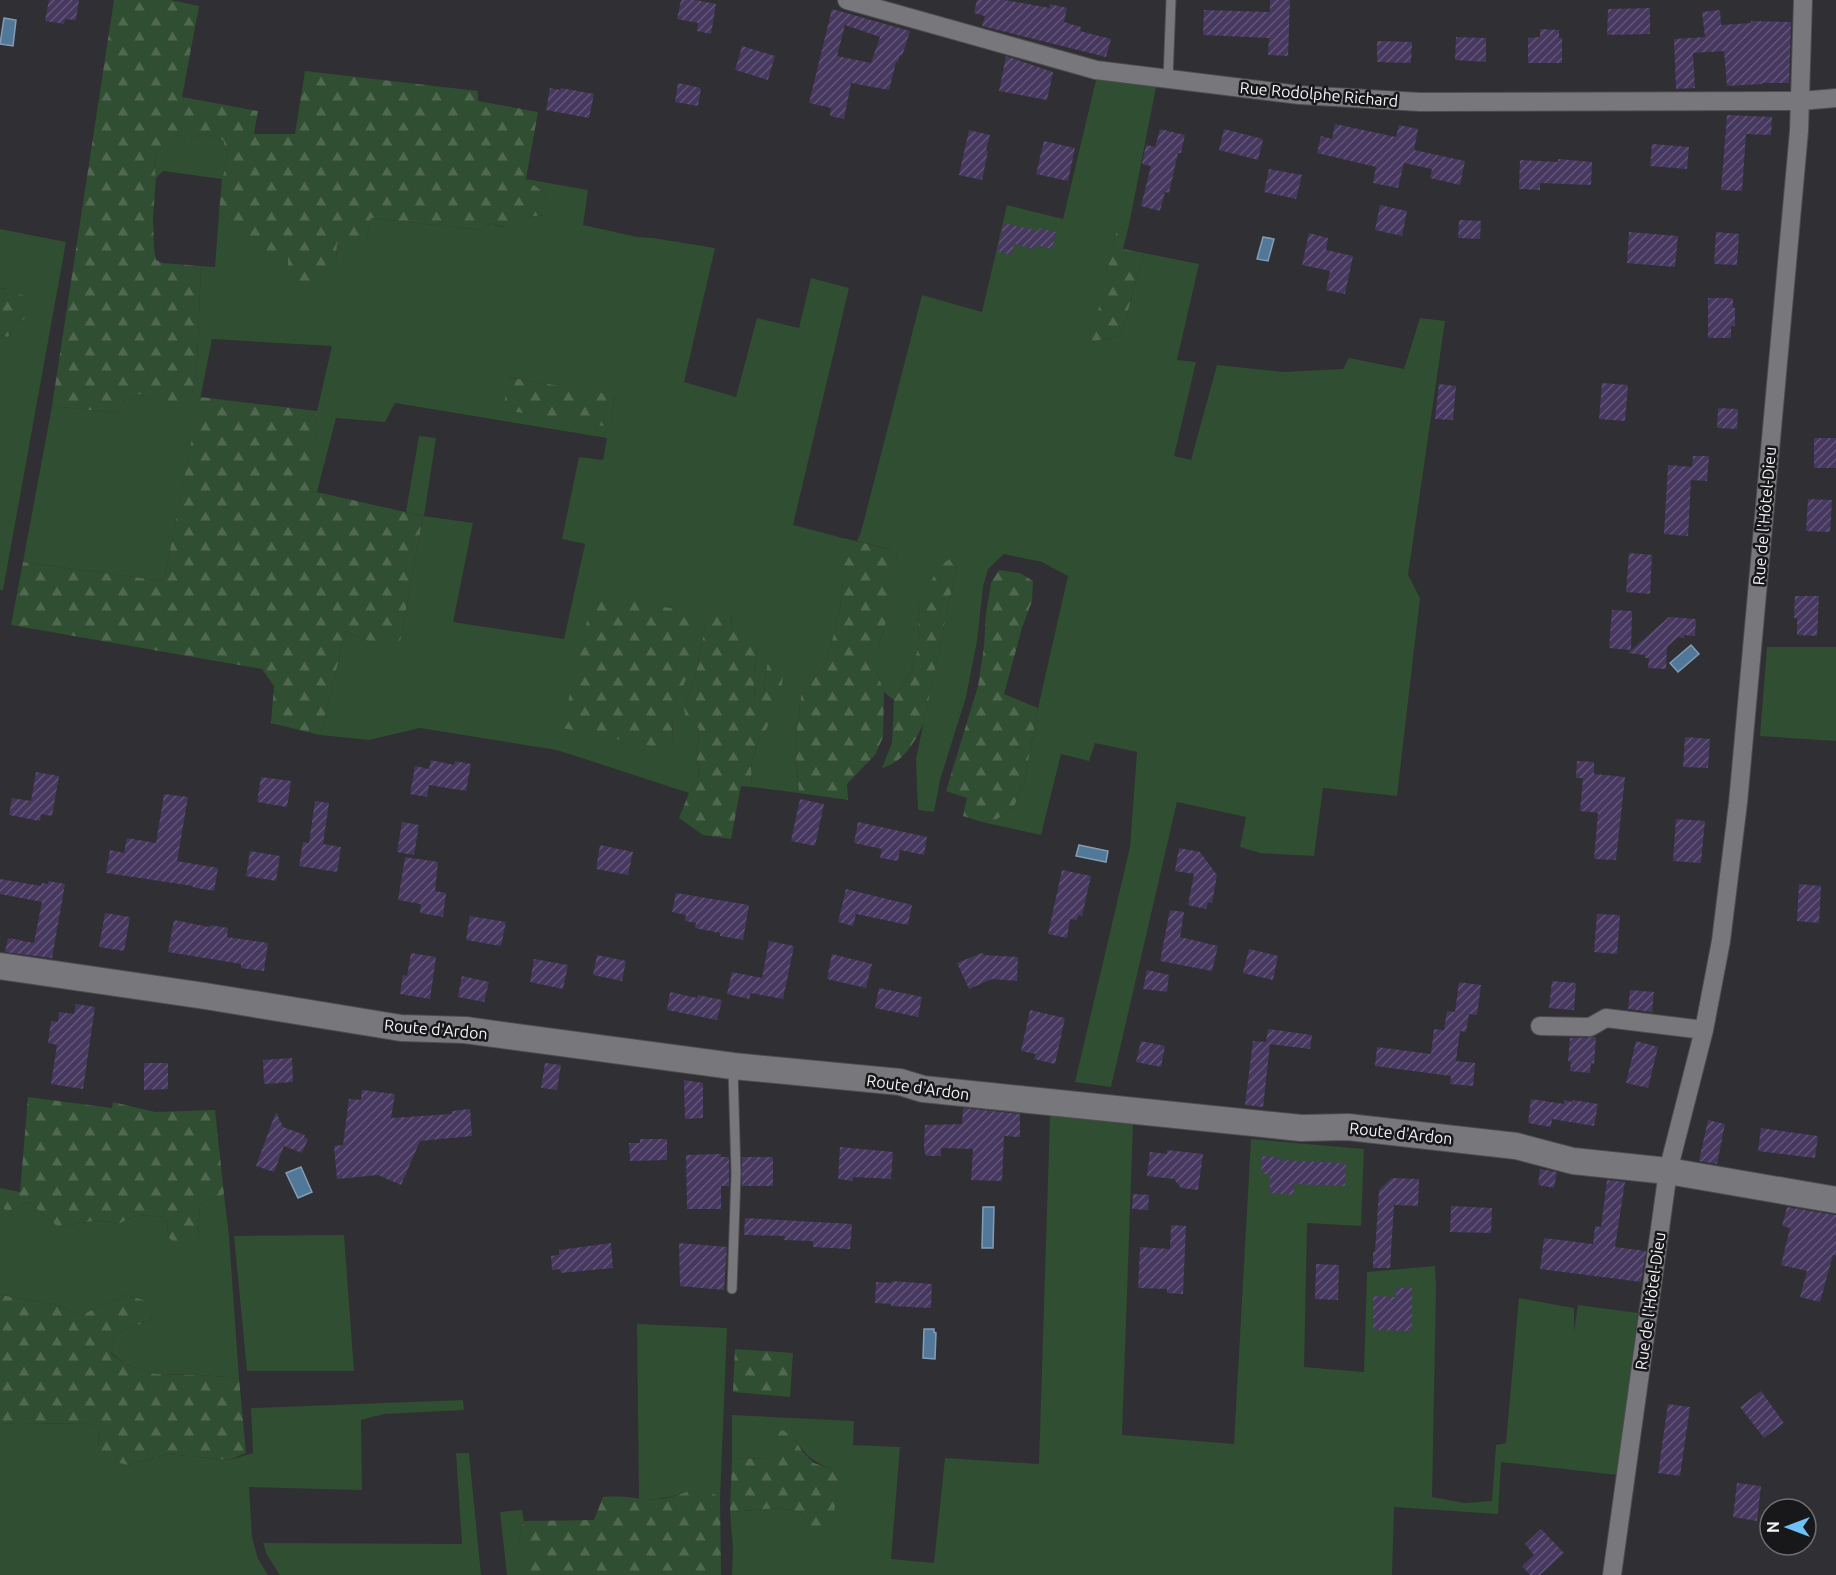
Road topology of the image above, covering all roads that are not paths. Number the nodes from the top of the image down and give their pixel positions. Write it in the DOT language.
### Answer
graph roads {
  1 [pos="847,0"];
  2 [pos="1171,0"];
  3 [pos="1803,0"];
  4 [pos="1168,79"];
  5 [pos="1836,98"];
  6 [pos="1801,101"];
  7 [pos="0,966"];
  8 [pos="1540,1026"];
  9 [pos="1704,1030"];
  10 [pos="733,1066"];
  11 [pos="1668,1171"];
  12 [pos="1836,1200"];
  13 [pos="732,1289"];
  14 [pos="1612,1575"];
  1 -- 4 [label="street, Rue Rodolphe Richard"];
  2 -- 4 [label="lane"];
  3 -- 6 [label="street, Rue de l'Hôtel-Dieu"];
  4 -- 6 [label="street, Rue Rodolphe Richard"];
  5 -- 6 [label="street, Rue Rodolphe Richard"];
  6 -- 9 [label="street, Rue de l'Hôtel-Dieu"];
  7 -- 10 [label="street, Route d'Ardon"];
  8 -- 9 [label="street"];
  9 -- 11 [label="street, Rue de l'Hôtel-Dieu"];
  10 -- 11 [label="street, Route d'Ardon"];
  10 -- 13 [label="lane"];
  11 -- 12 [label="street, Route d'Ardon"];
  11 -- 14 [label="street, Rue de l'Hôtel-Dieu"];
}
